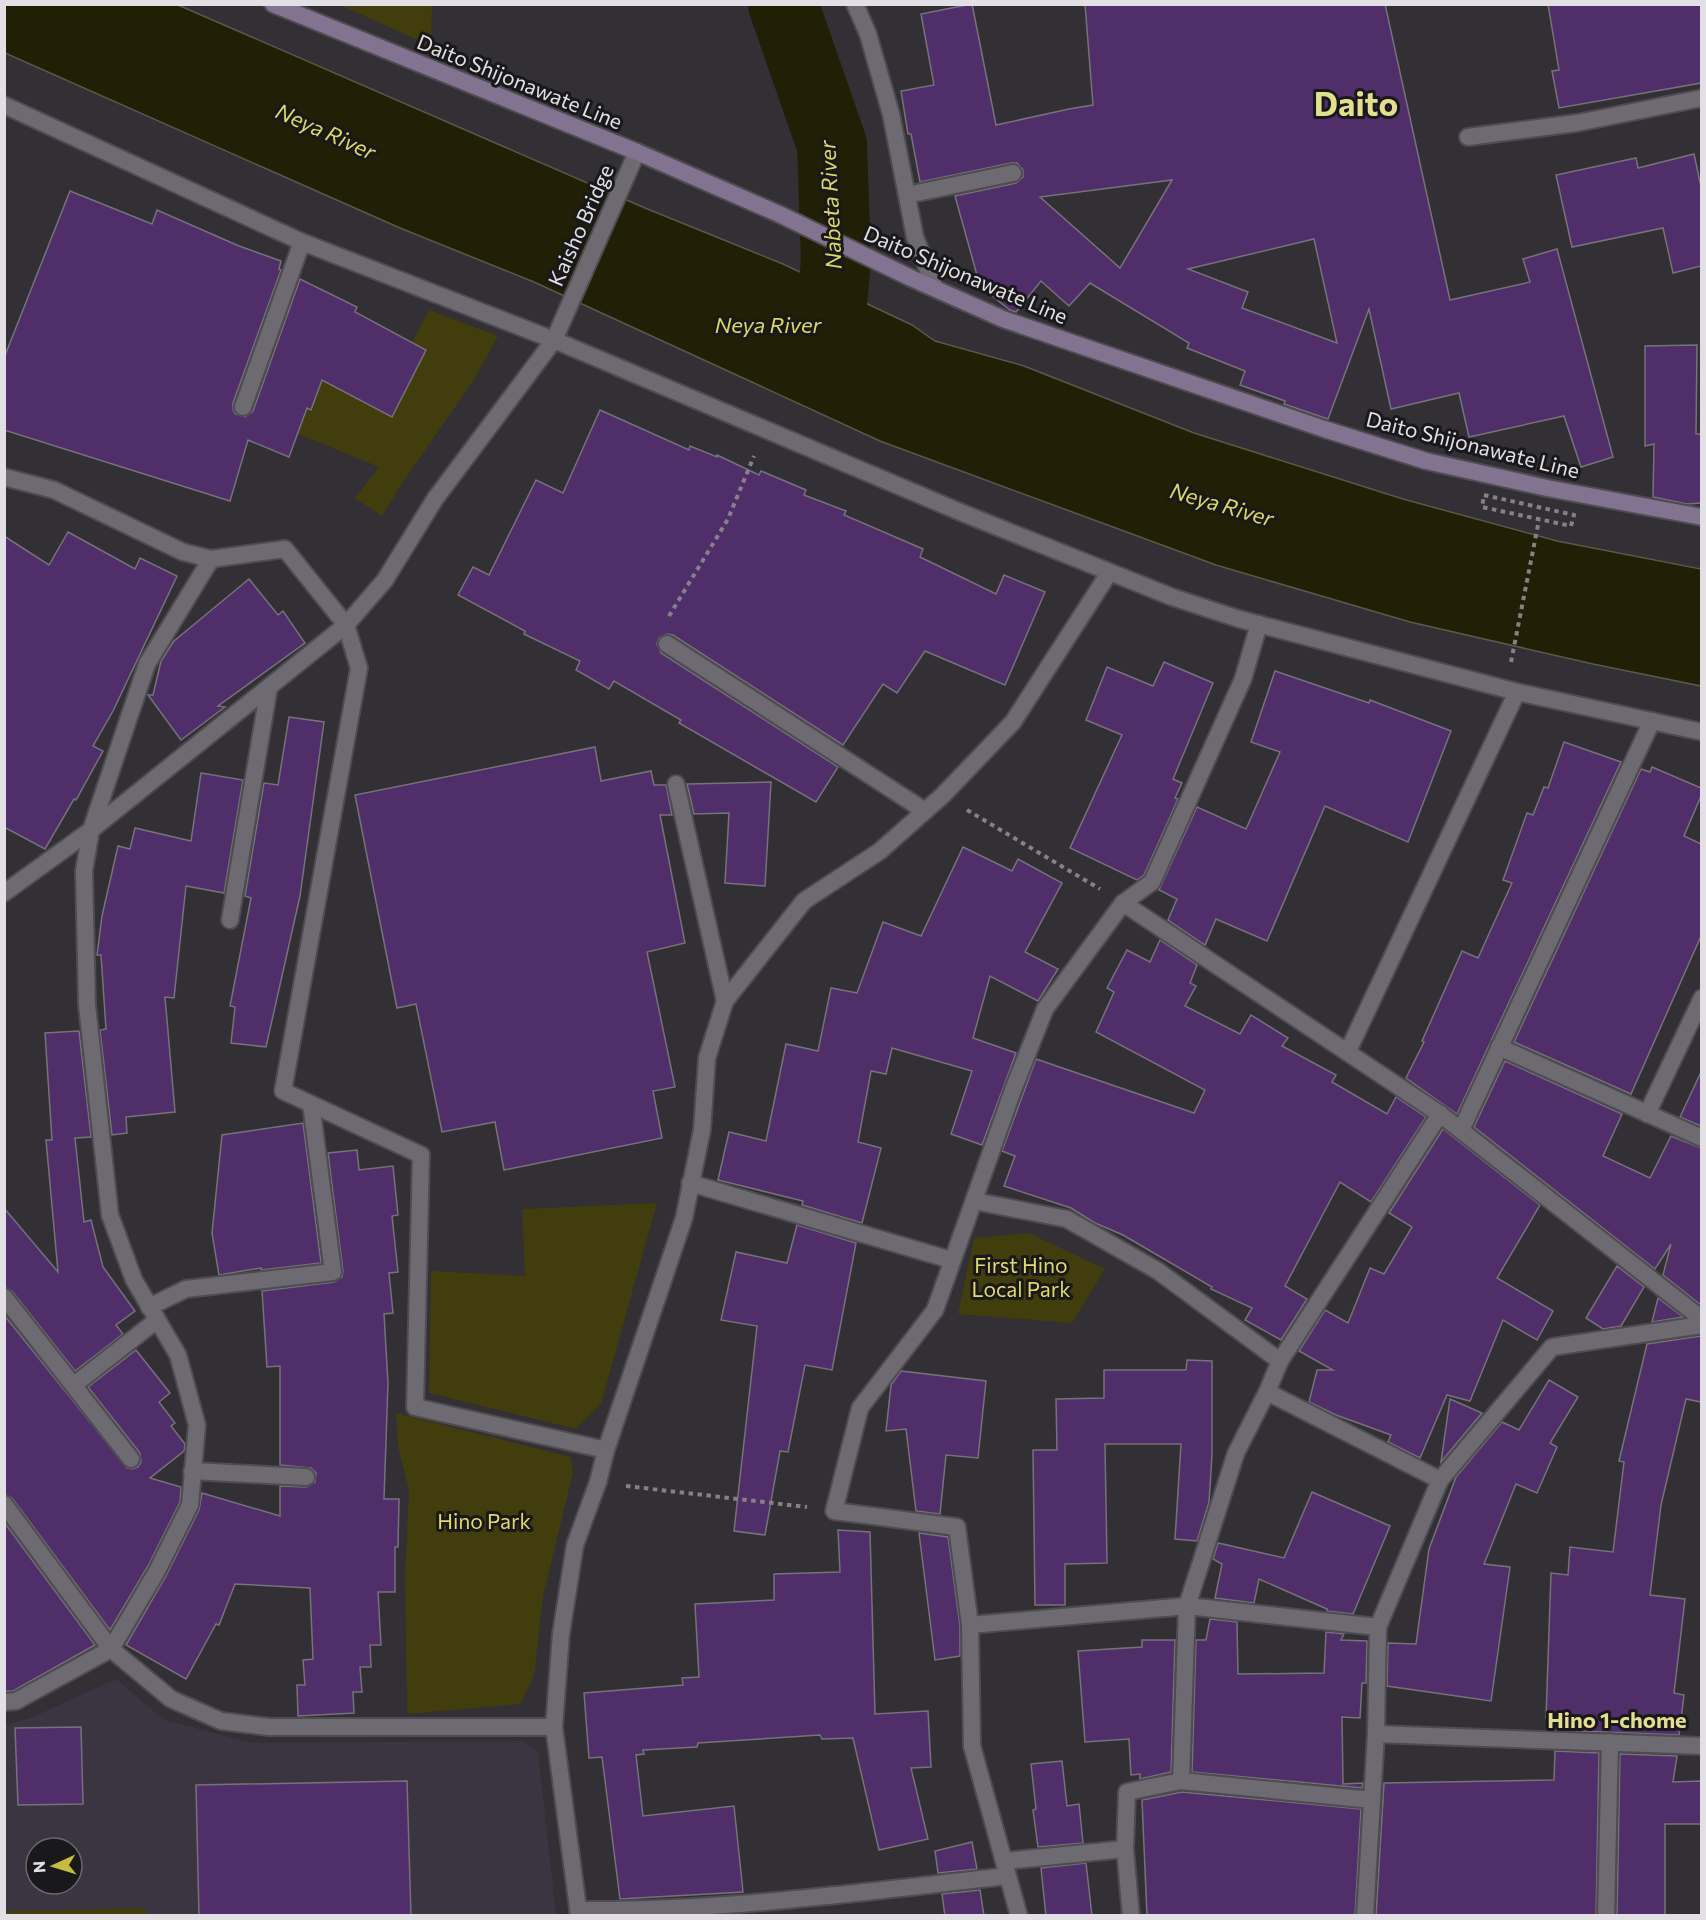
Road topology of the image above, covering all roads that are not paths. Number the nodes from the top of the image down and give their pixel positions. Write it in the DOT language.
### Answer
graph roads {
  1 [pos="273,4"];
  2 [pos="855,4"];
  3 [pos="1701,98"];
  4 [pos="4,105"];
  5 [pos="1468,137"];
  6 [pos="637,152"];
  7 [pos="1013,173"];
  8 [pos="907,195"];
  9 [pos="302,242"];
  10 [pos="934,288"];
  11 [pos="554,340"];
  12 [pos="243,408"];
  13 [pos="4,477"];
  14 [pos="1701,517"];
  15 [pos="211,559"];
  16 [pos="1109,573"];
  17 [pos="1259,624"];
  18 [pos="346,625"];
  19 [pos="667,644"];
  20 [pos="269,687"];
  21 [pos="1517,692"];
  22 [pos="1652,721"];
  23 [pos="1701,732"];
  24 [pos="676,784"];
  25 [pos="925,811"];
  26 [pos="91,830"];
  27 [pos="4,893"];
  28 [pos="1123,903"];
  29 [pos="230,920"];
  30 [pos="1701,998"];
  31 [pos="725,1001"];
  32 [pos="1500,1047"];
  33 [pos="1348,1052"];
  34 [pos="311,1104"];
  35 [pos="1647,1113"];
  36 [pos="1440,1114"];
  37 [pos="1461,1130"];
  38 [pos="1701,1138"];
  39 [pos="690,1183"];
  40 [pos="974,1201"];
  41 [pos="951,1260"];
  42 [pos="4,1297"];
  43 [pos="153,1313"];
  44 [pos="1701,1319"];
  45 [pos="1701,1325"];
  46 [pos="1280,1361"];
  47 [pos="74,1385"];
  48 [pos="1267,1392"];
  49 [pos="606,1450"];
  50 [pos="131,1459"];
  51 [pos="192,1472"];
  52 [pos="306,1478"];
  53 [pos="1440,1479"];
  54 [pos="4,1503"];
  55 [pos="1187,1606"];
  56 [pos="970,1625"];
  57 [pos="1378,1627"];
  58 [pos="111,1649"];
  59 [pos="4,1702"];
  60 [pos="554,1727"];
  61 [pos="1376,1734"];
  62 [pos="1610,1742"];
  63 [pos="1701,1746"];
  64 [pos="1181,1781"];
  65 [pos="1372,1800"];
  66 [pos="1125,1849"];
  67 [pos="1006,1868"];
  68 [pos="579,1913"];
  69 [pos="1019,1916"];
  70 [pos="1131,1916"];
  71 [pos="1365,1916"];
  72 [pos="1606,1916"];
  1 -- 6 [label="main road, Daito Shijonawate Line"];
  2 -- 8 [label="street"];
  3 -- 5 [label="street"];
  4 -- 9 [label="street"];
  6 -- 10 [label="main road, Daito Shijonawate Line"];
  6 -- 11 [label="street, Kaisho Bridge"];
  7 -- 8 [label="street"];
  8 -- 10 [label="street"];
  9 -- 11 [label="street"];
  9 -- 12 [label="street"];
  10 -- 14 [label="main road, Daito Shijonawate Line"];
  11 -- 16 [label="street"];
  11 -- 18 [label="street, Kaisho Bridge"];
  13 -- 15 [label="street"];
  15 -- 18 [label="street"];
  15 -- 26 [label="street"];
  16 -- 17 [label="street"];
  16 -- 25 [label="street"];
  17 -- 21 [label="street"];
  17 -- 28 [label="street"];
  18 -- 20 [label="street, Kaisho Bridge"];
  18 -- 34 [label="street"];
  19 -- 25 [label="street"];
  20 -- 26 [label="street, Kaisho Bridge"];
  20 -- 29 [label="street"];
  21 -- 22 [label="street"];
  21 -- 33 [label="street"];
  22 -- 23 [label="street"];
  22 -- 32 [label="street"];
  24 -- 31 [label="street"];
  25 -- 31 [label="street"];
  26 -- 27 [label="street, Kaisho Bridge"];
  26 -- 43 [label="street"];
  28 -- 33 [label="street"];
  28 -- 40 [label="street"];
  30 -- 35 [label="street"];
  31 -- 39 [label="street"];
  32 -- 35 [label="street"];
  32 -- 37 [label="street"];
  33 -- 36 [label="street"];
  34 -- 43 [label="street"];
  34 -- 49 [label="street"];
  35 -- 38 [label="street"];
  36 -- 37 [label="street"];
  36 -- 46 [label="street"];
  37 -- 44 [label="street"];
  39 -- 41 [label="street"];
  39 -- 49 [label="street"];
  40 -- 41 [label="street"];
  40 -- 46 [label="street"];
  41 -- 56 [label="street"];
  42 -- 47 [label="street"];
  43 -- 47 [label="street"];
  43 -- 51 [label="street"];
  45 -- 53 [label="street"];
  46 -- 48 [label="street"];
  47 -- 50 [label="street"];
  48 -- 53 [label="street"];
  48 -- 55 [label="street"];
  49 -- 60 [label="street"];
  51 -- 52 [label="street"];
  51 -- 58 [label="street"];
  53 -- 57 [label="street"];
  54 -- 58 [label="street"];
  55 -- 56 [label="street"];
  55 -- 57 [label="street"];
  55 -- 64 [label="street"];
  56 -- 67 [label="street"];
  57 -- 61 [label="street"];
  58 -- 59 [label="street"];
  58 -- 60 [label="street"];
  60 -- 68 [label="street"];
  61 -- 62 [label="street"];
  61 -- 65 [label="street"];
  62 -- 63 [label="street"];
  62 -- 72 [label="street"];
  64 -- 65 [label="street"];
  64 -- 66 [label="street"];
  65 -- 71 [label="street"];
  66 -- 67 [label="street"];
  66 -- 70 [label="street"];
  67 -- 68 [label="street"];
  67 -- 69 [label="street"];
}
